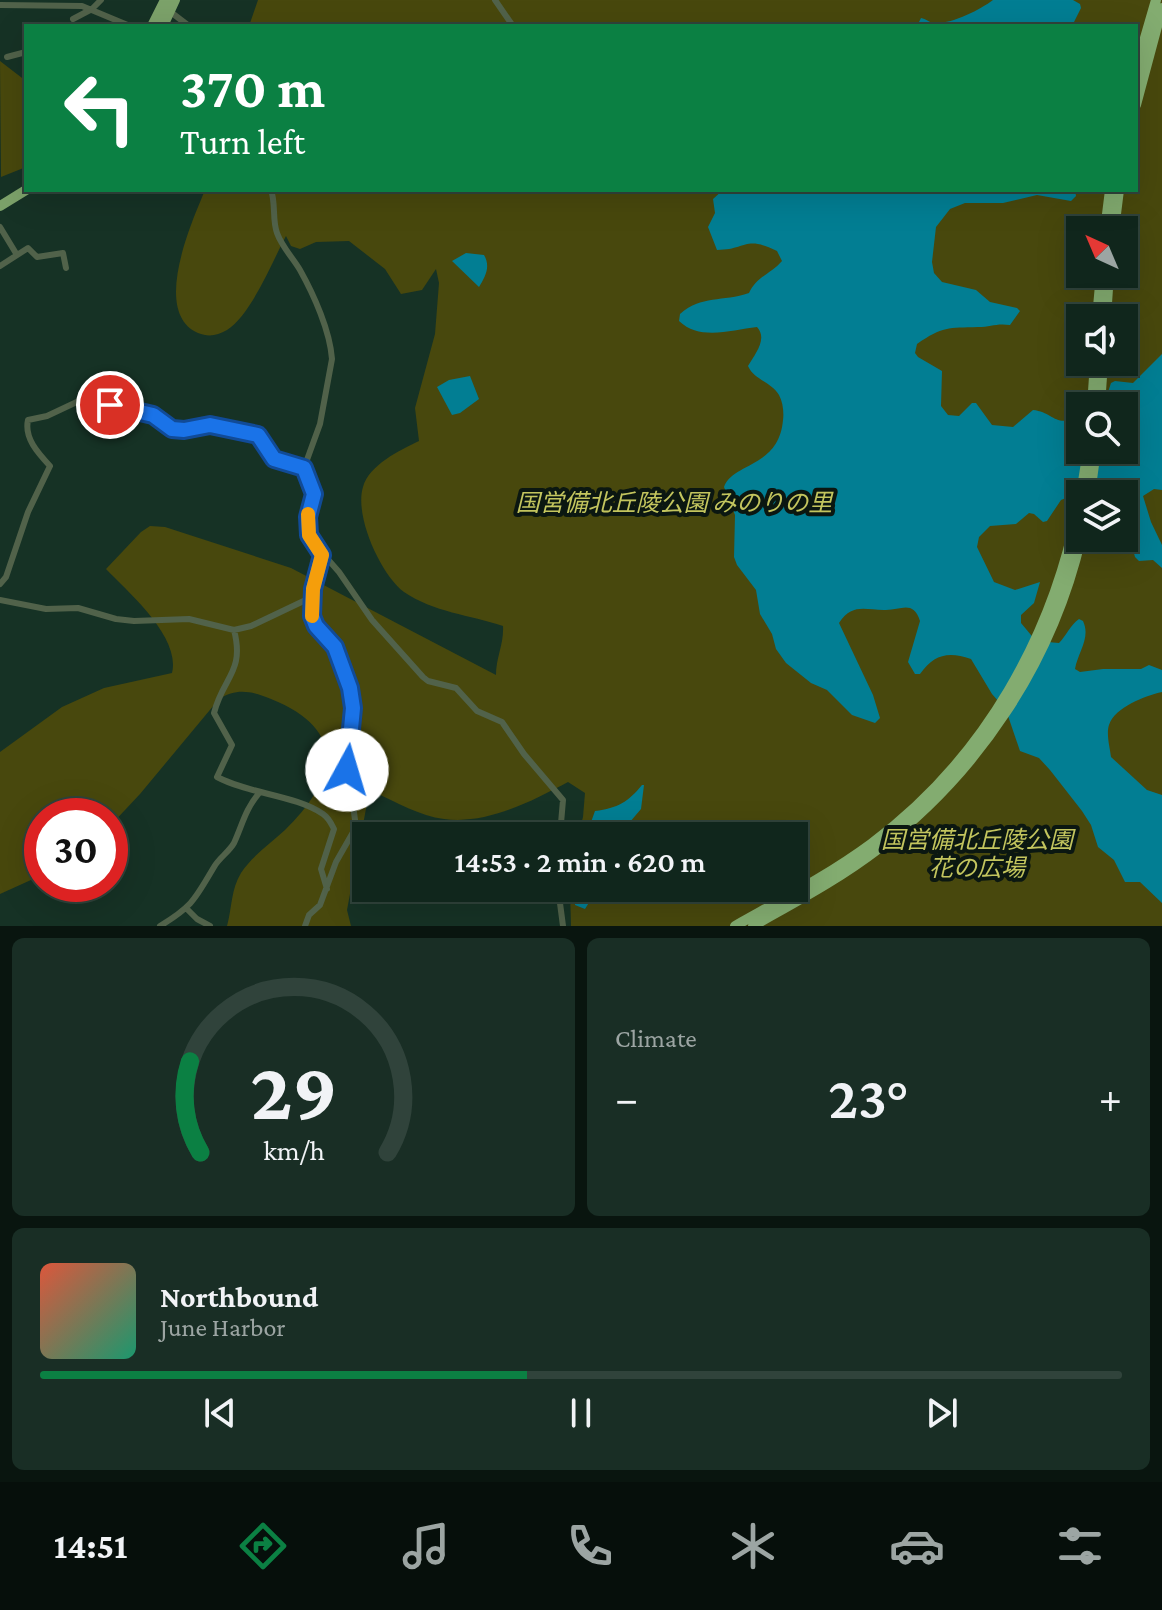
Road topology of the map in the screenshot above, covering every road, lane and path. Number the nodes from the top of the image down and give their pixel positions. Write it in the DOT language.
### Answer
graph roads {
  1 [pos="101,0"];
  2 [pos="495,0"];
  3 [pos="1156,0"];
  4 [pos="34,3"];
  5 [pos="168,4"];
  6 [pos="0,5"];
  7 [pos="1162,8"];
  8 [pos="92,9"];
  9 [pos="73,19"];
  10 [pos="126,24"];
  11 [pos="153,24"];
  12 [pos="163,24"];
  13 [pos="187,24"];
  14 [pos="512,24"];
  15 [pos="24,53"];
  16 [pos="7,57"];
  17 [pos="1138,62"];
  18 [pos="1138,98"];
  19 [pos="24,191"];
  20 [pos="272,192"];
  21 [pos="1110,192"];
  22 [pos="1119,192"];
  23 [pos="0,206"];
  24 [pos="1107,216"];
  25 [pos="1116,216"];
  26 [pos="0,227"];
  27 [pos="17,255"];
  28 [pos="0,266"];
  29 [pos="66,268"];
  30 [pos="304,468"];
  31 [pos="1067,552"];
  32 [pos="1077,552"];
  33 [pos="322,555"];
  34 [pos="0,584"];
  35 [pos="312,597"];
  36 [pos="0,600"];
  37 [pos="234,630"];
  38 [pos="1044,635"];
  39 [pos="999,716"];
  40 [pos="259,793"];
  41 [pos="355,822"];
  42 [pos="561,822"];
  43 [pos="352,834"];
  44 [pos="327,889"];
  45 [pos="560,902"];
  46 [pos="187,909"];
  47 [pos="160,926"];
  48 [pos="210,926"];
  49 [pos="305,926"];
  50 [pos="563,926"];
  51 [pos="735,926"];
  52 [pos="753,926"];
  1 -- 8 [label="street"];
  2 -- 14 [label="street"];
  3 -- 17 [label="highway"];
  4 -- 6 [label="street"];
  4 -- 8 [label="street"];
  5 -- 11 [label="highway"];
  5 -- 12 [label="highway"];
  5 -- 13 [label="street"];
  7 -- 18 [label="highway"];
  8 -- 9 [label="street"];
  8 -- 10 [label="street"];
  15 -- 16 [label="street"];
  19 -- 23 [label="highway"];
  20 -- 30 [label="street"];
  21 -- 24 [label="highway"];
  22 -- 25 [label="highway"];
  26 -- 27 [label="street"];
  27 -- 28 [label="street"];
  27 -- 29 [label="street"];
  30 -- 33 [label="street"];
  30 -- 34 [label="street"];
  31 -- 38 [label="highway"];
  32 -- 38 [label="highway"];
  33 -- 35 [label="street"];
  33 -- 42 [label="street"];
  35 -- 37 [label="street"];
  35 -- 41 [label="street"];
  36 -- 37 [label="street"];
  37 -- 40 [label="street"];
  38 -- 39 [label="highway"];
  39 -- 51 [label="highway"];
  39 -- 52 [label="highway"];
  40 -- 44 [label="street"];
  40 -- 46 [label="street"];
  43 -- 44 [label="street"];
  44 -- 49 [label="street"];
  45 -- 50 [label="street"];
  46 -- 47 [label="street"];
  46 -- 48 [label="street"];
}
